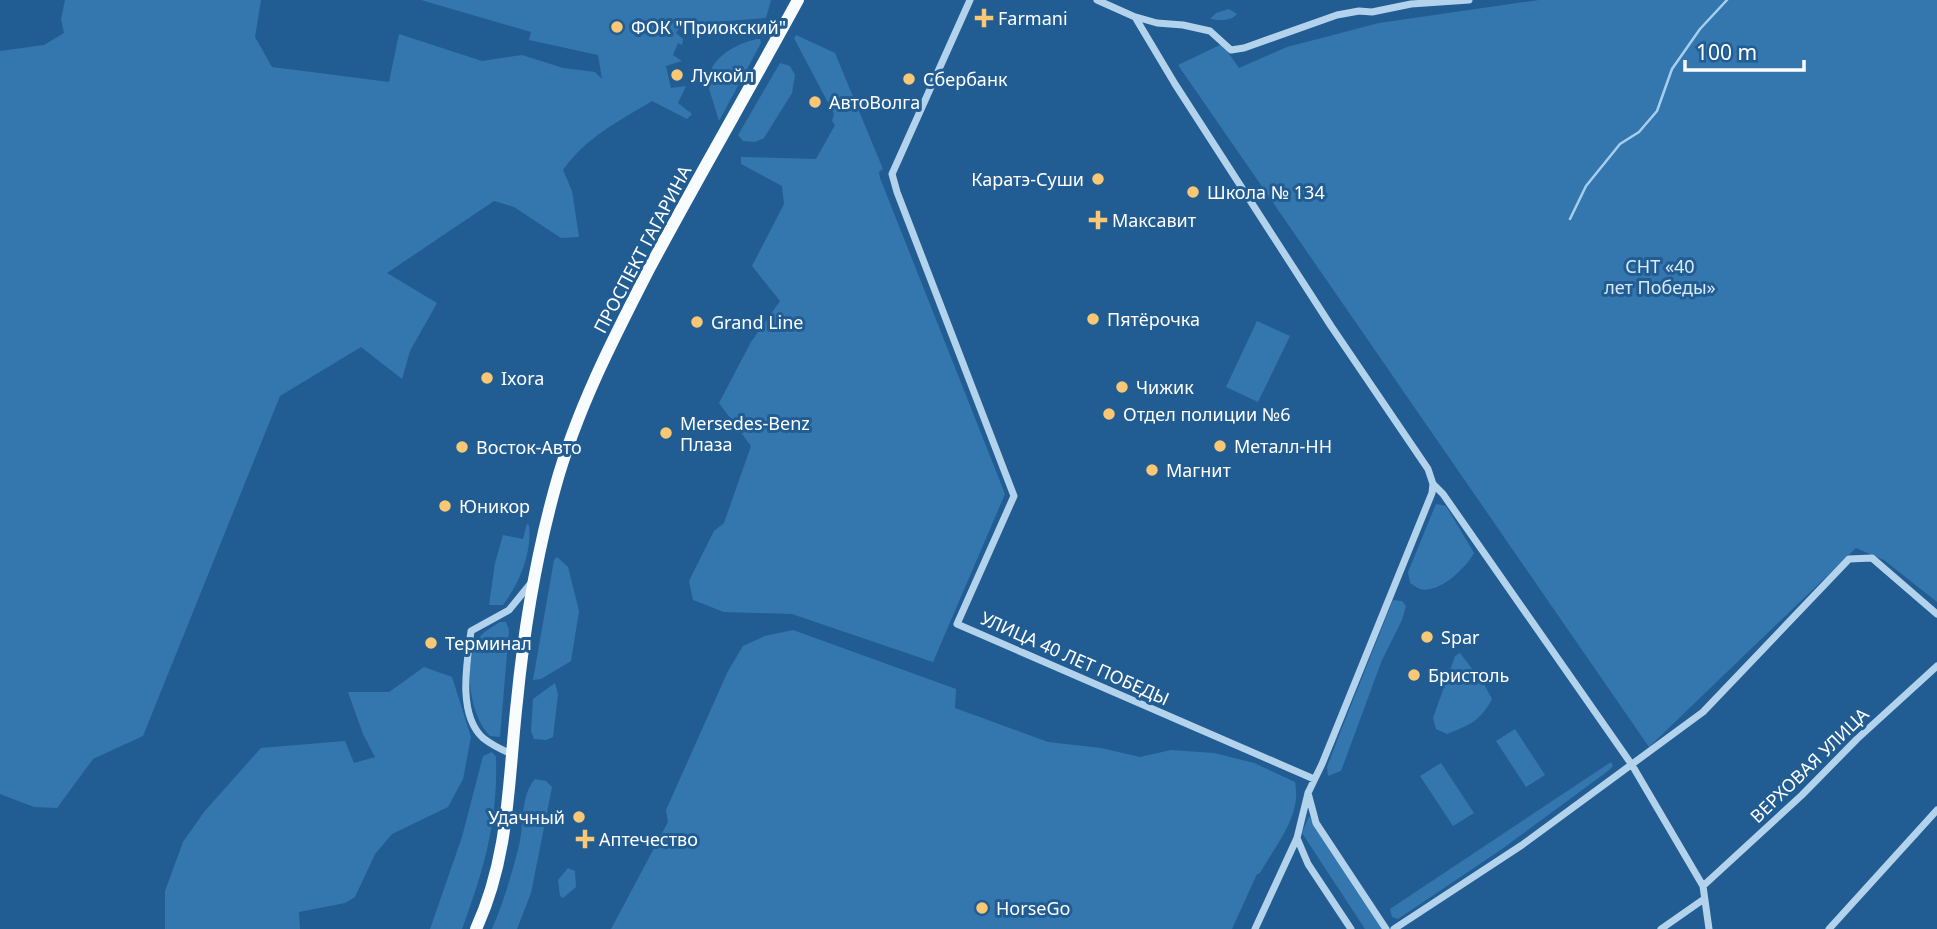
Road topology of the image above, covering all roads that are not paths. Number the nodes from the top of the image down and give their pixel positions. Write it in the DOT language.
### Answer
graph roads {
  1 [pos="798,0"];
  2 [pos="970,0"];
  3 [pos="1097,0"];
  4 [pos="1469,0"];
  5 [pos="1135,17"];
  6 [pos="1433,484"];
  7 [pos="535,577"];
  8 [pos="1937,614"];
  9 [pos="1937,666"];
  10 [pos="512,754"];
  11 [pos="1632,765"];
  12 [pos="1314,779"];
  13 [pos="1308,793"];
  14 [pos="1937,810"];
  15 [pos="1297,838"];
  16 [pos="1703,886"];
  17 [pos="1704,899"];
  18 [pos="475,929"];
  19 [pos="1255,929"];
  20 [pos="1351,929"];
  21 [pos="1386,929"];
  22 [pos="1394,929"];
  23 [pos="1661,929"];
  24 [pos="1709,929"];
  25 [pos="1829,929"];
  1 -- 7 [label="main road, ПРОСПЕКТ ГАГАРИНА"];
  2 -- 12 [label="street, УЛИЦА 40 ЛЕТ ПОБЕДЫ"];
  3 -- 5 [label="street"];
  4 -- 5 [label="street"];
  5 -- 6 [label="street"];
  6 -- 11 [label="street"];
  6 -- 12 [label="street"];
  7 -- 10 [label="main road, ПРОСПЕКТ ГАГАРИНА"];
  7 -- 10 [label="street"];
  8 -- 11 [label="street"];
  9 -- 16 [label="street, ВЕРХОВАЯ УЛИЦА"];
  10 -- 18 [label="main road, ПРОСПЕКТ ГАГАРИНА"];
  11 -- 16 [label="street"];
  11 -- 22 [label="street"];
  12 -- 13 [label="street"];
  13 -- 15 [label="street"];
  13 -- 21 [label="street"];
  14 -- 25 [label="street"];
  15 -- 19 [label="street"];
  15 -- 20 [label="street"];
  16 -- 17 [label="street"];
  17 -- 23 [label="street"];
  17 -- 24 [label="street"];
}
